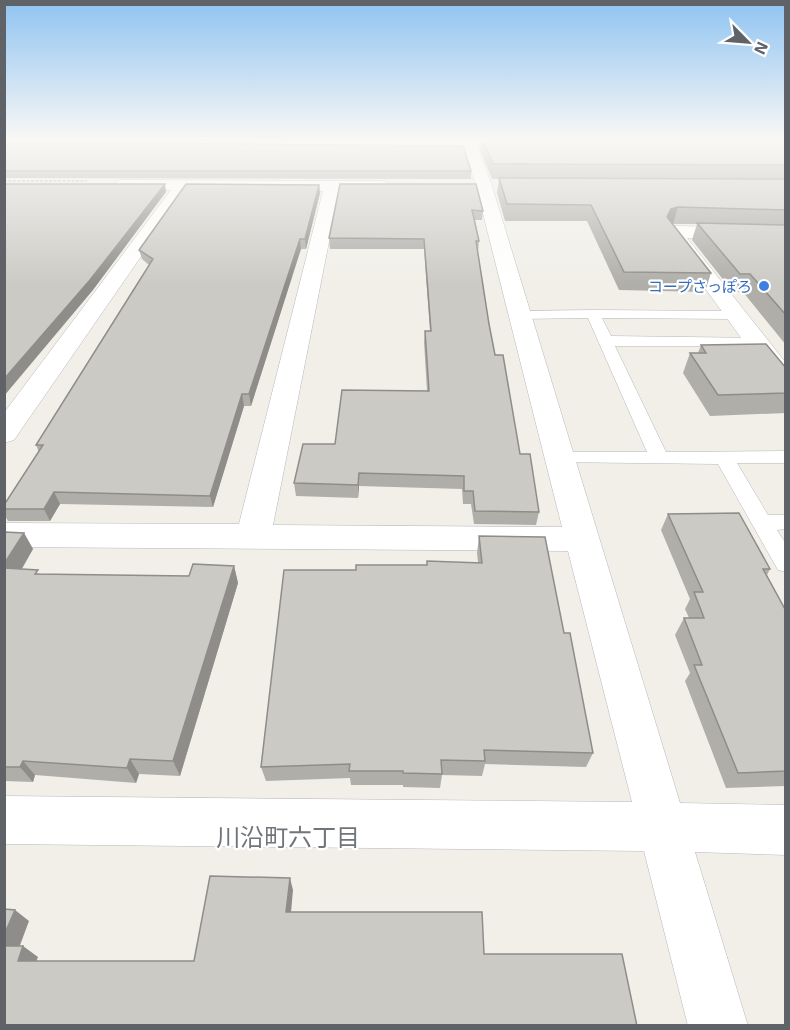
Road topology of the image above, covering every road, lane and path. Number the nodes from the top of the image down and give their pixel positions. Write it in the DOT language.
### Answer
graph roads {
  1 [pos="180,189"];
  2 [pos="331,189"];
  3 [pos="485,189"];
  4 [pos="659,214"];
  5 [pos="673,232"];
  6 [pos="786,234"];
  7 [pos="593,314"];
  8 [pos="519,315"];
  9 [pos="735,315"];
  10 [pos="605,341"];
  11 [pos="756,342"];
  12 [pos="786,381"];
  13 [pos="4,434"];
  14 [pos="786,457"];
  15 [pos="559,458"];
  16 [pos="659,458"];
  17 [pos="724,458"];
  18 [pos="786,522"];
  19 [pos="762,523"];
  20 [pos="4,535"];
  21 [pos="253,537"];
  22 [pos="582,539"];
  23 [pos="786,564"];
  24 [pos="4,820"];
  25 [pos="662,826"];
  26 [pos="786,830"];
  27 [pos="718,1026"];
  1 -- 13 [label="street"];
  2 -- 21 [label="street"];
  3 -- 8 [label="street"];
  4 -- 5 [label="street"];
  5 -- 6 [label="street"];
  5 -- 9 [label="street"];
  7 -- 8 [label="lane"];
  7 -- 9 [label="lane"];
  7 -- 10 [label="lane"];
  8 -- 15 [label="street"];
  9 -- 11 [label="street"];
  10 -- 11 [label="lane"];
  10 -- 16 [label="lane"];
  11 -- 12 [label="street"];
  14 -- 17 [label="lane"];
  15 -- 16 [label="lane"];
  15 -- 22 [label="street"];
  16 -- 17 [label="lane"];
  17 -- 19 [label="lane"];
  18 -- 19 [label="lane"];
  19 -- 23 [label="lane"];
  20 -- 21 [label="street"];
  21 -- 22 [label="street"];
  22 -- 25 [label="street"];
  24 -- 25 [label="street"];
  25 -- 26 [label="street"];
  25 -- 27 [label="street"];
}
